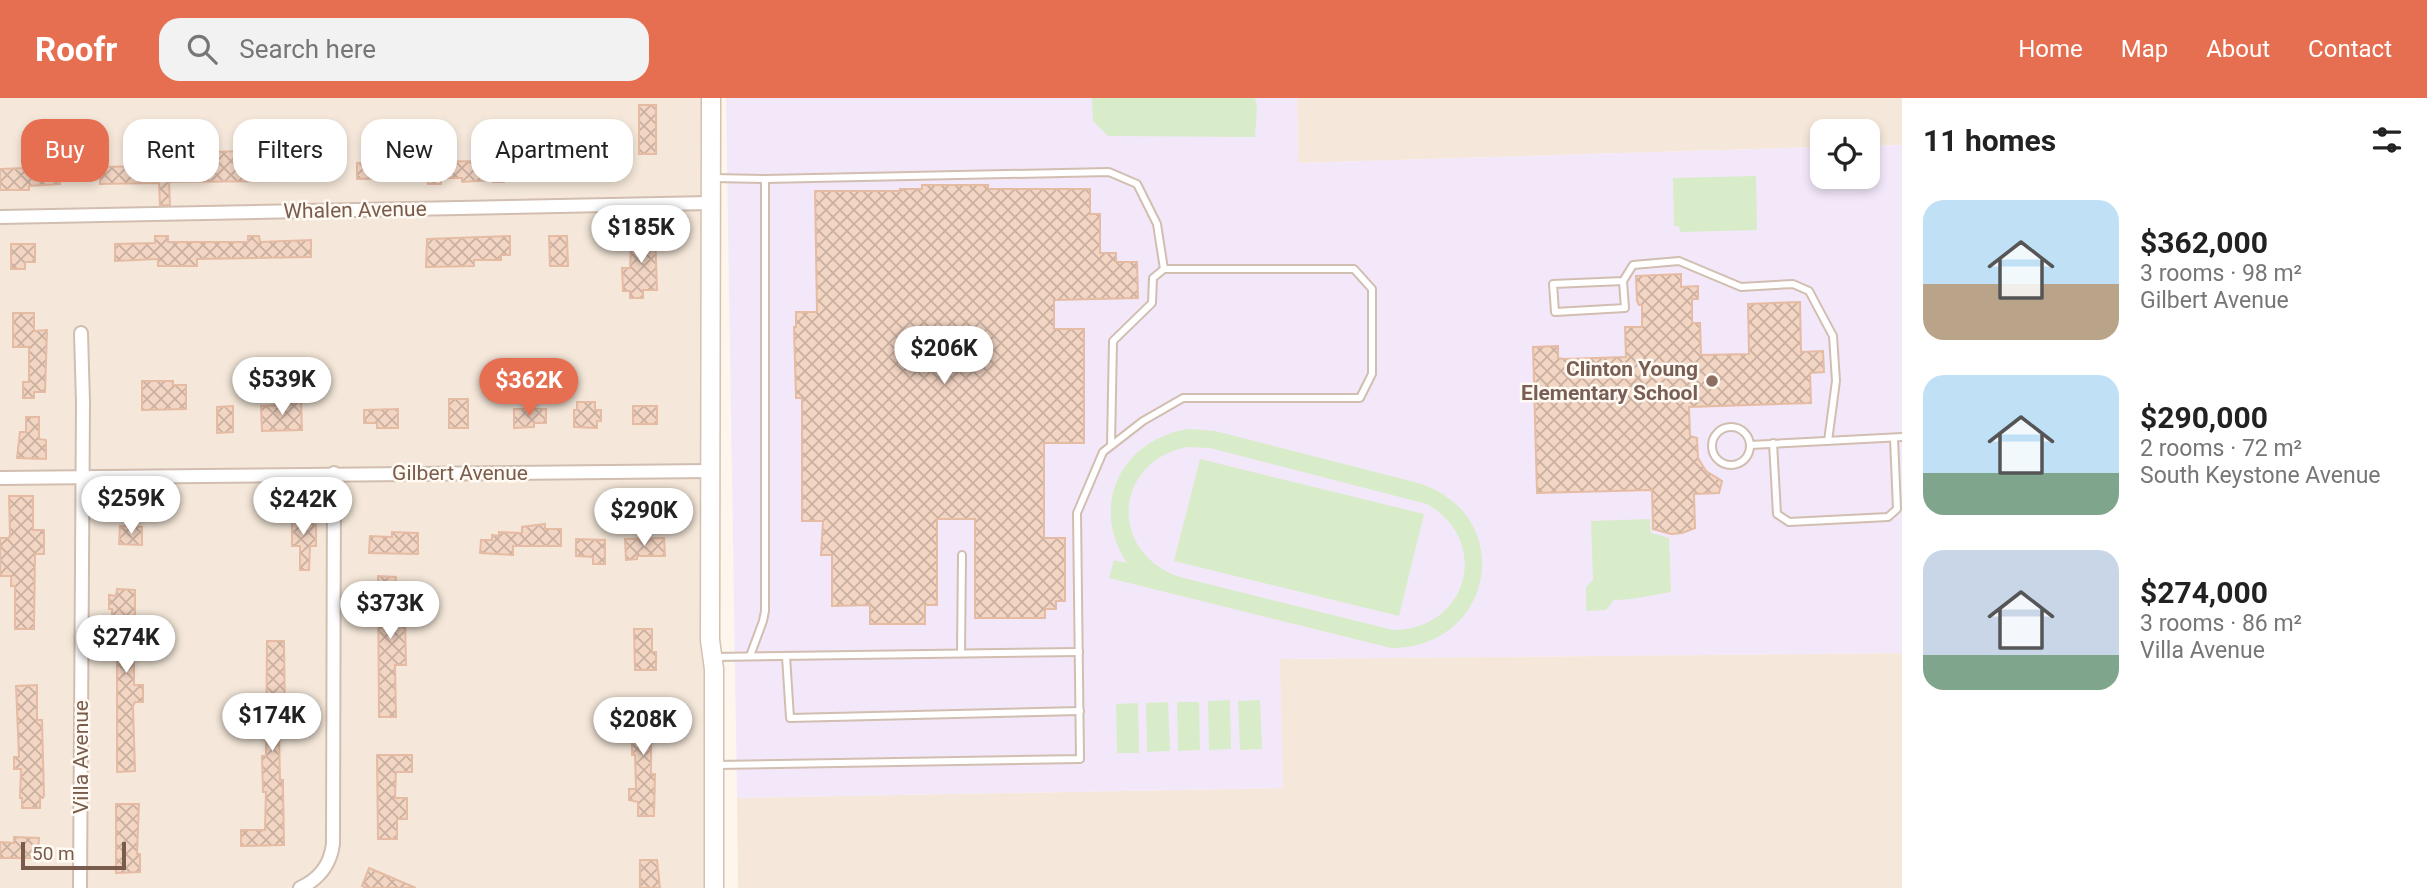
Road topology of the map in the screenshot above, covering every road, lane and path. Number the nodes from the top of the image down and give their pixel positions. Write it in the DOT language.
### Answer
graph roads {
  1 [pos="711,98"];
  2 [pos="711,178"];
  3 [pos="765,178"];
  4 [pos="711,203"];
  5 [pos="0,217"];
  6 [pos="1164,269"];
  7 [pos="1623,281"];
  8 [pos="81,333"];
  9 [pos="1898,438"];
  10 [pos="1828,441"];
  11 [pos="1773,443"];
  12 [pos="1750,444"];
  13 [pos="1111,445"];
  14 [pos="710,471"];
  15 [pos="334,473"];
  16 [pos="82,477"];
  17 [pos="0,478"];
  18 [pos="962,555"];
  19 [pos="1079,652"];
  20 [pos="961,653"];
  21 [pos="750,656"];
  22 [pos="786,656"];
  23 [pos="712,657"];
  24 [pos="1080,711"];
  25 [pos="714,765"];
  26 [pos="80,888"];
  27 [pos="300,888"];
  28 [pos="714,888"];
  1 -- 2 [label="main road"];
  2 -- 3 [label="lane"];
  2 -- 4 [label="main road"];
  3 -- 6 [label="lane"];
  3 -- 21 [label="lane"];
  4 -- 5 [label="street, Whalen Avenue"];
  4 -- 14 [label="main road"];
  6 -- 13 [label="lane"];
  6 -- 13 [label="lane"];
  7 -- 7 [label="lane"];
  7 -- 10 [label="lane"];
  8 -- 16 [label="street, Villa Avenue"];
  9 -- 10 [label="lane"];
  9 -- 11 [label="lane"];
  10 -- 11 [label="lane"];
  11 -- 12 [label="lane"];
  12 -- 12 [label="lane"];
  13 -- 19 [label="lane"];
  14 -- 15 [label="street, Gilbert Avenue"];
  14 -- 23 [label="main road"];
  15 -- 16 [label="street, Gilbert Avenue"];
  15 -- 27 [label="street"];
  16 -- 17 [label="street, Gilbert Avenue"];
  16 -- 26 [label="street, Villa Avenue"];
  18 -- 20 [label="lane"];
  19 -- 20 [label="lane"];
  19 -- 24 [label="lane"];
  20 -- 22 [label="lane"];
  21 -- 22 [label="lane"];
  21 -- 23 [label="lane"];
  22 -- 24 [label="lane"];
  23 -- 25 [label="main road"];
  24 -- 25 [label="lane"];
  25 -- 28 [label="main road"];
}
